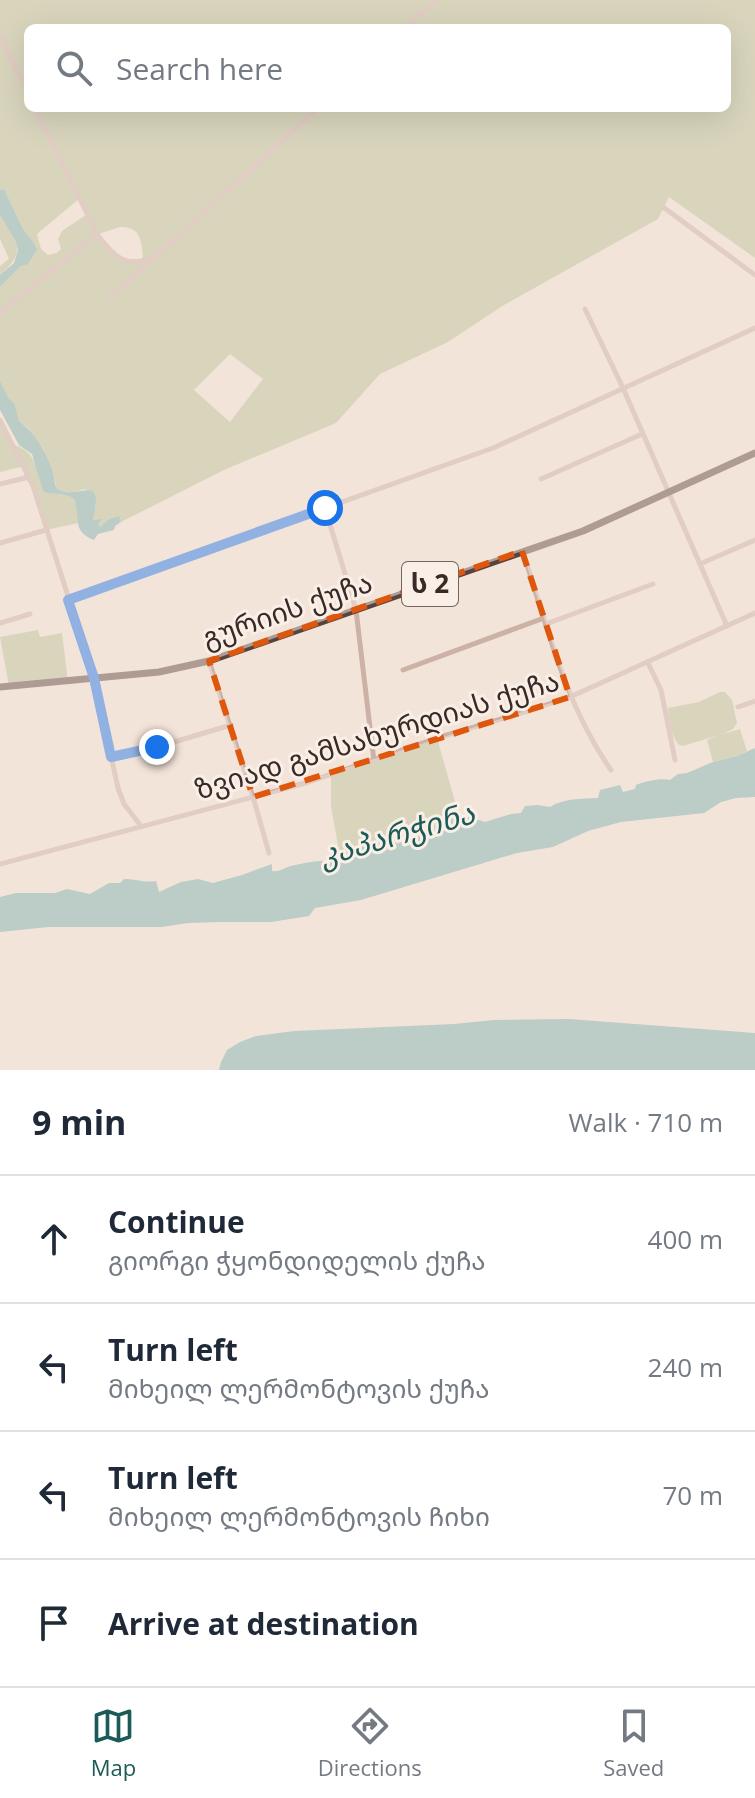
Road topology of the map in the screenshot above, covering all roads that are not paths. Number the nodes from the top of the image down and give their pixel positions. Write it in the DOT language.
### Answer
graph roads {
  1 [pos="436,0"];
  2 [pos="409,24"];
  3 [pos="0,36"];
  4 [pos="24,85"];
  5 [pos="37,112"];
  6 [pos="314,112"];
  7 [pos="663,207"];
  8 [pos="97,234"];
  9 [pos="158,255"];
  10 [pos="755,275"];
  11 [pos="110,298"];
  12 [pos="585,309"];
  13 [pos="0,313"];
  14 [pos="755,328"];
  15 [pos="623,388"];
  16 [pos="0,420"];
  17 [pos="642,434"];
  18 [pos="755,453"];
  19 [pos="29,477"];
  20 [pos="541,479"];
  21 [pos="0,484"];
  22 [pos="669,492"];
  23 [pos="325,508"];
  24 [pos="46,530"];
  25 [pos="0,535"];
  26 [pos="755,540"];
  27 [pos="1,543"];
  28 [pos="522,551"];
  29 [pos="700,564"];
  30 [pos="653,584"];
  31 [pos="68,600"];
  32 [pos="356,610"];
  33 [pos="755,613"];
  34 [pos="30,614"];
  35 [pos="545,621"];
  36 [pos="0,623"];
  37 [pos="727,626"];
  38 [pos="209,661"];
  39 [pos="648,663"];
  40 [pos="403,670"];
  41 [pos="94,678"];
  42 [pos="0,687"];
  43 [pos="570,697"];
  44 [pos="755,701"];
  45 [pos="738,707"];
  46 [pos="231,725"];
  47 [pos="111,757"];
  48 [pos="675,760"];
  49 [pos="374,761"];
  50 [pos="611,770"];
  51 [pos="253,797"];
  52 [pos="141,826"];
  53 [pos="269,853"];
  54 [pos="0,864"];
  1 -- 2 [label="street"];
  3 -- 4 [label="street"];
  5 -- 8 [label="street"];
  6 -- 9 [label="street"];
  7 -- 10 [label="street"];
  8 -- 9 [label="street"];
  8 -- 13 [label="street"];
  9 -- 11 [label="street"];
  12 -- 15 [label="street"];
  14 -- 15 [label="street"];
  15 -- 17 [label="street"];
  15 -- 23 [label="street"];
  16 -- 19 [label="street"];
  17 -- 20 [label="street"];
  17 -- 22 [label="street"];
  18 -- 22 [label="highway, გურიის ქუჩა / ს 2"];
  19 -- 21 [label="street"];
  19 -- 24 [label="street"];
  22 -- 28 [label="highway, გურიის ქუჩა / ს 2"];
  22 -- 29 [label="street"];
  23 -- 31 [label="street"];
  23 -- 32 [label="street"];
  24 -- 27 [label="street"];
  24 -- 31 [label="street"];
  25 -- 27 [label="street"];
  26 -- 29 [label="street"];
  28 -- 32 [label="highway, გურიის ქუჩა / ს 2"];
  28 -- 35 [label="street"];
  29 -- 37 [label="street"];
  30 -- 35 [label="street"];
  31 -- 41 [label="street"];
  32 -- 38 [label="highway, გურიის ქუჩა / ს 2"];
  32 -- 49 [label="street"];
  33 -- 37 [label="street, ზვიად გამსახურდიას ქუჩა"];
  34 -- 36 [label="street"];
  35 -- 40 [label="street"];
  35 -- 43 [label="street"];
  37 -- 39 [label="street, ზვიად გამსახურდიას ქუჩა"];
  38 -- 41 [label="highway, გურიის ქუჩა / ს 2"];
  38 -- 46 [label="street"];
  39 -- 43 [label="street, ზვიად გამსახურდიას ქუჩა"];
  39 -- 48 [label="street"];
  41 -- 42 [label="highway, გურიის ქუჩა / ს 2"];
  41 -- 47 [label="street"];
  43 -- 49 [label="street, ზვიად გამსახურდიას ქუჩა"];
  43 -- 50 [label="street"];
  44 -- 45 [label="street"];
  46 -- 47 [label="street"];
  46 -- 51 [label="street"];
  47 -- 52 [label="street"];
  49 -- 51 [label="street, ზვიად გამსახურდიას ქუჩა"];
  51 -- 52 [label="street, ზვიად გამსახურდიას ქუჩა"];
  51 -- 53 [label="street"];
  52 -- 54 [label="street, ზვიად გამსახურდიას ქუჩა"];
}
